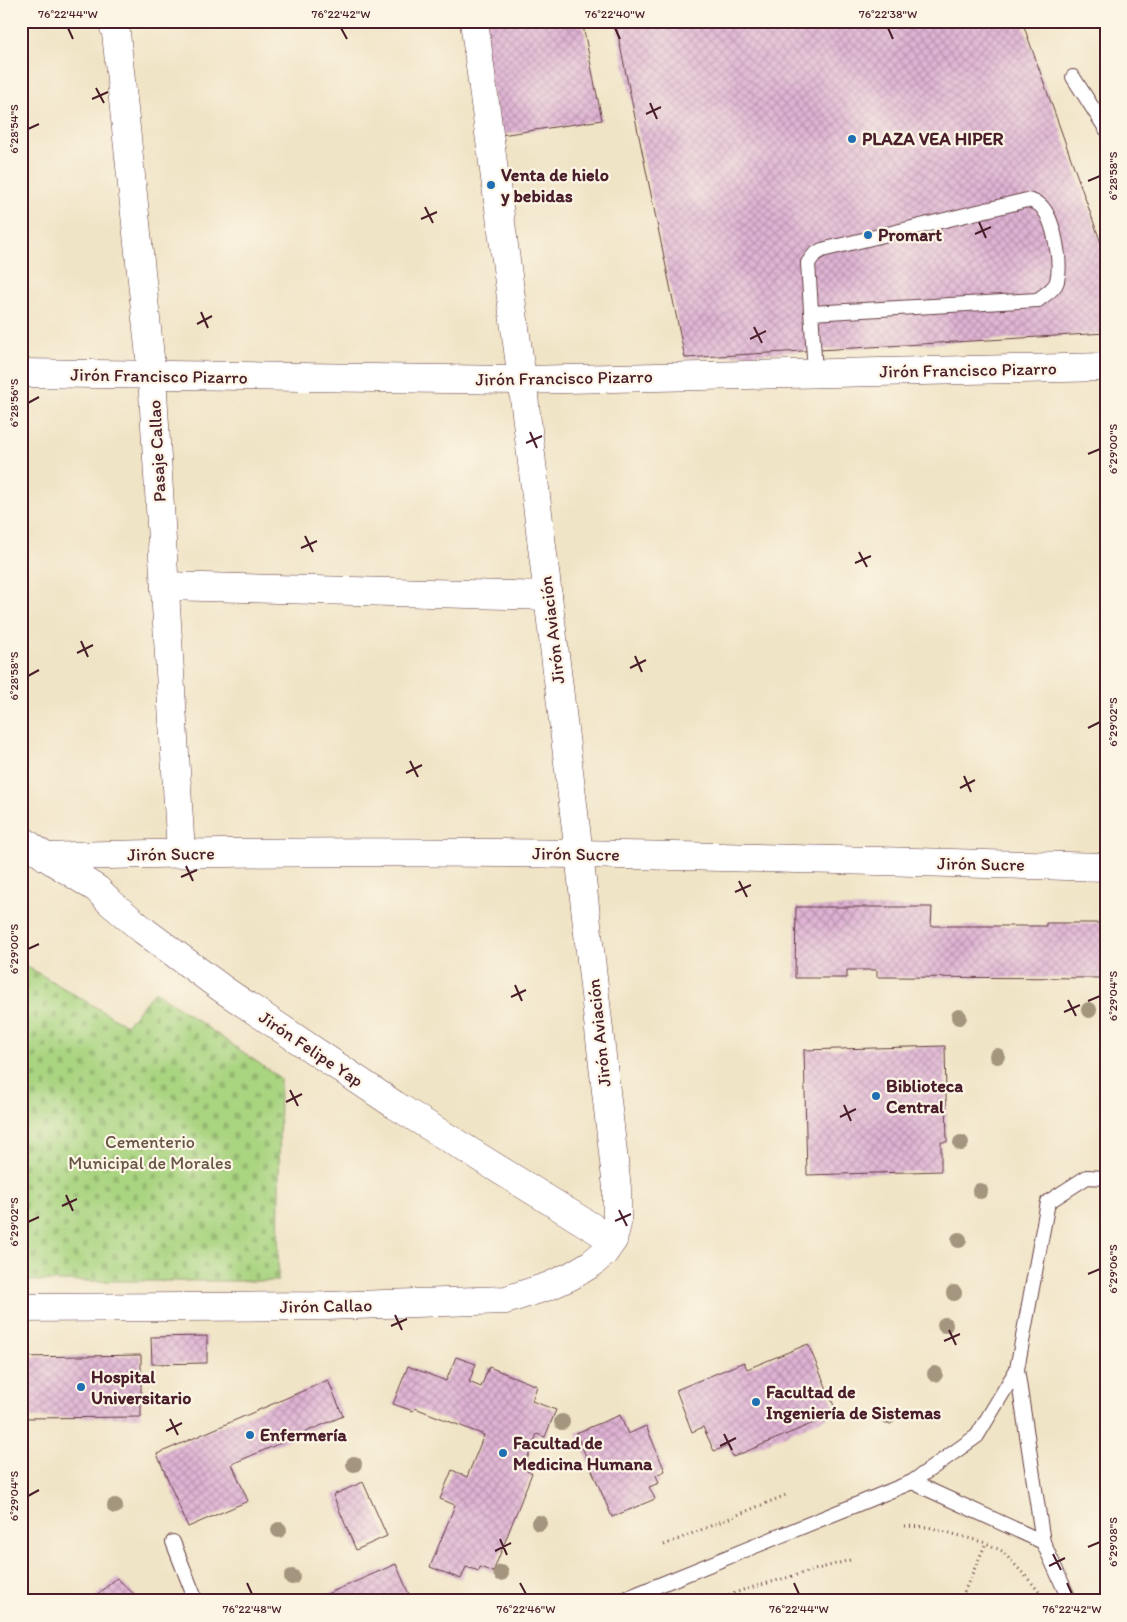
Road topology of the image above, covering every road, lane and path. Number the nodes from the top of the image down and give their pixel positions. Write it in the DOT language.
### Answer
graph roads {
  1 [pos="112,21"];
  2 [pos="474,21"];
  3 [pos="1073,77"];
  4 [pos="1106,130"];
  5 [pos="811,313"];
  6 [pos="1106,367"];
  7 [pos="21,373"];
  8 [pos="815,373"];
  9 [pos="152,376"];
  10 [pos="522,380"];
  11 [pos="165,586"];
  12 [pos="548,596"];
  13 [pos="21,839"];
  14 [pos="181,853"];
  15 [pos="579,854"];
  16 [pos="46,857"];
  17 [pos="1106,867"];
  18 [pos="1106,1178"];
  19 [pos="613,1240"];
  20 [pos="21,1308"];
  21 [pos="1017,1369"];
  22 [pos="912,1482"];
  23 [pos="786,1495"];
  24 [pos="905,1526"];
  25 [pos="173,1542"];
  26 [pos="1043,1542"];
  27 [pos="986,1543"];
  28 [pos="664,1545"];
  29 [pos="850,1560"];
  30 [pos="196,1601"];
  31 [pos="620,1601"];
  32 [pos="715,1601"];
  33 [pos="960,1601"];
  34 [pos="1045,1601"];
  35 [pos="1070,1601"];
  1 -- 9 [label="street, Pasaje Callao"];
  2 -- 10 [label="street, Jirón Aviación"];
  3 -- 4 [label="lane"];
  5 -- 5 [label="lane"];
  5 -- 8 [label="lane"];
  6 -- 8 [label="street, Jirón Francisco Pizarro"];
  7 -- 9 [label="street, Jirón Francisco Pizarro"];
  8 -- 10 [label="street, Jirón Francisco Pizarro"];
  9 -- 10 [label="street, Jirón Francisco Pizarro"];
  9 -- 11 [label="street, Pasaje Callao"];
  10 -- 12 [label="street, Jirón Aviación"];
  11 -- 12 [label="street"];
  11 -- 14 [label="street, Pasaje Callao"];
  12 -- 15 [label="street, Jirón Aviación"];
  13 -- 16 [label="street, Jirón Felipe Yap"];
  14 -- 15 [label="street, Jirón Sucre"];
  14 -- 16 [label="street, Jirón Sucre"];
  15 -- 17 [label="street, Jirón Sucre"];
  15 -- 19 [label="street, Jirón Aviación"];
  16 -- 19 [label="street, Jirón Felipe Yap"];
  18 -- 21 [label="lane"];
  19 -- 20 [label="street, Jirón Callao"];
  21 -- 22 [label="lane"];
  21 -- 26 [label="lane"];
  22 -- 26 [label="lane"];
  22 -- 31 [label="lane"];
  23 -- 28 [label="path"];
  24 -- 27 [label="path"];
  25 -- 30 [label="lane"];
  26 -- 35 [label="lane"];
  27 -- 33 [label="path"];
  27 -- 34 [label="path"];
  29 -- 32 [label="path"];
}
